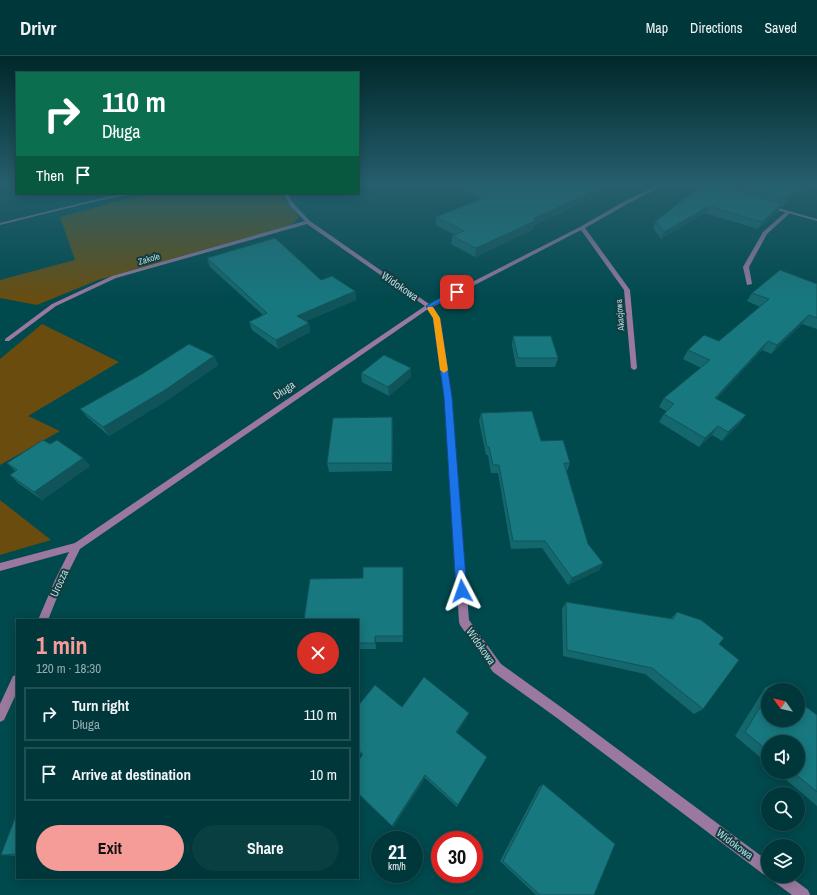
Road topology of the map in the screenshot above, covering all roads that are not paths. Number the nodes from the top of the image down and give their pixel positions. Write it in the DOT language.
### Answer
graph roads {
  1 [pos="304,223"];
  2 [pos="310,223"];
  3 [pos="590,223"];
  4 [pos="776,223"];
  5 [pos="582,228"];
  6 [pos="749,284"];
  7 [pos="429,306"];
  8 [pos="8,340"];
  9 [pos="634,368"];
  10 [pos="77,546"];
  11 [pos="0,567"];
  12 [pos="43,619"];
  13 [pos="16,682"];
  14 [pos="0,716"];
  15 [pos="761,864"];
  16 [pos="787,883"];
  17 [pos="803,895"];
  1 -- 8 [label="street, Zakole"];
  2 -- 7 [label="street, Widokowa"];
  3 -- 5 [label="street, Długa"];
  4 -- 6 [label="street"];
  5 -- 7 [label="street, Długa"];
  5 -- 9 [label="street, Akacjowa"];
  7 -- 10 [label="street, Długa"];
  7 -- 15 [label="street, Widokowa"];
  10 -- 11 [label="street, Długa"];
  10 -- 12 [label="street, Urocza"];
  13 -- 14 [label="street"];
  16 -- 17 [label="street"];
}
